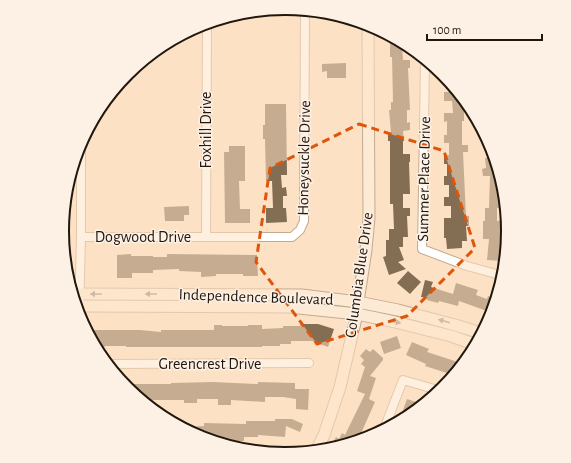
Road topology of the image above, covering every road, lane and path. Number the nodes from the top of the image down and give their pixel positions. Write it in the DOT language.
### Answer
graph roads {
  1 [pos="305,16"];
  2 [pos="207,29"];
  3 [pos="368,31"];
  4 [pos="425,66"];
  5 [pos="80,162"];
  6 [pos="81,237"];
  7 [pos="206,237"];
  8 [pos="498,274"];
  9 [pos="77,292"];
  10 [pos="77,294"];
  11 [pos="216,294"];
  12 [pos="358,302"];
  13 [pos="216,306"];
  14 [pos="83,309"];
  15 [pos="357,314"];
  16 [pos="477,332"];
  17 [pos="471,343"];
  18 [pos="309,363"];
  19 [pos="115,364"];
  20 [pos="434,389"];
  21 [pos="387,423"];
  22 [pos="319,445"];
  1 -- 7 [label="street, Honeysuckle Drive"];
  2 -- 7 [label="street, Foxhill Drive"];
  3 -- 12 [label="main road, Columbia Blue Drive"];
  4 -- 8 [label="street, Summer Place Drive"];
  5 -- 6 [label="street"];
  6 -- 7 [label="street, Dogwood Drive"];
  6 -- 9 [label="street"];
  11 -- 10 [label="main road, Independence Boulevard, one-way"];
  11 -- 12 [label="main road, Independence Boulevard"];
  11 -- 13 [label="main road"];
  12 -- 15 [label="main road, Columbia Blue Drive"];
  16 -- 12 [label="main road, Independence Boulevard, one-way"];
  13 -- 14 [label="main road, Independence Boulevard"];
  13 -- 15 [label="main road, Independence Boulevard"];
  15 -- 17 [label="main road, Independence Boulevard, one-way"];
  15 -- 22 [label="main road, Columbia Blue Drive"];
  18 -- 19 [label="street, Greencrest Drive"];
  20 -- 21 [label="street"];
}
